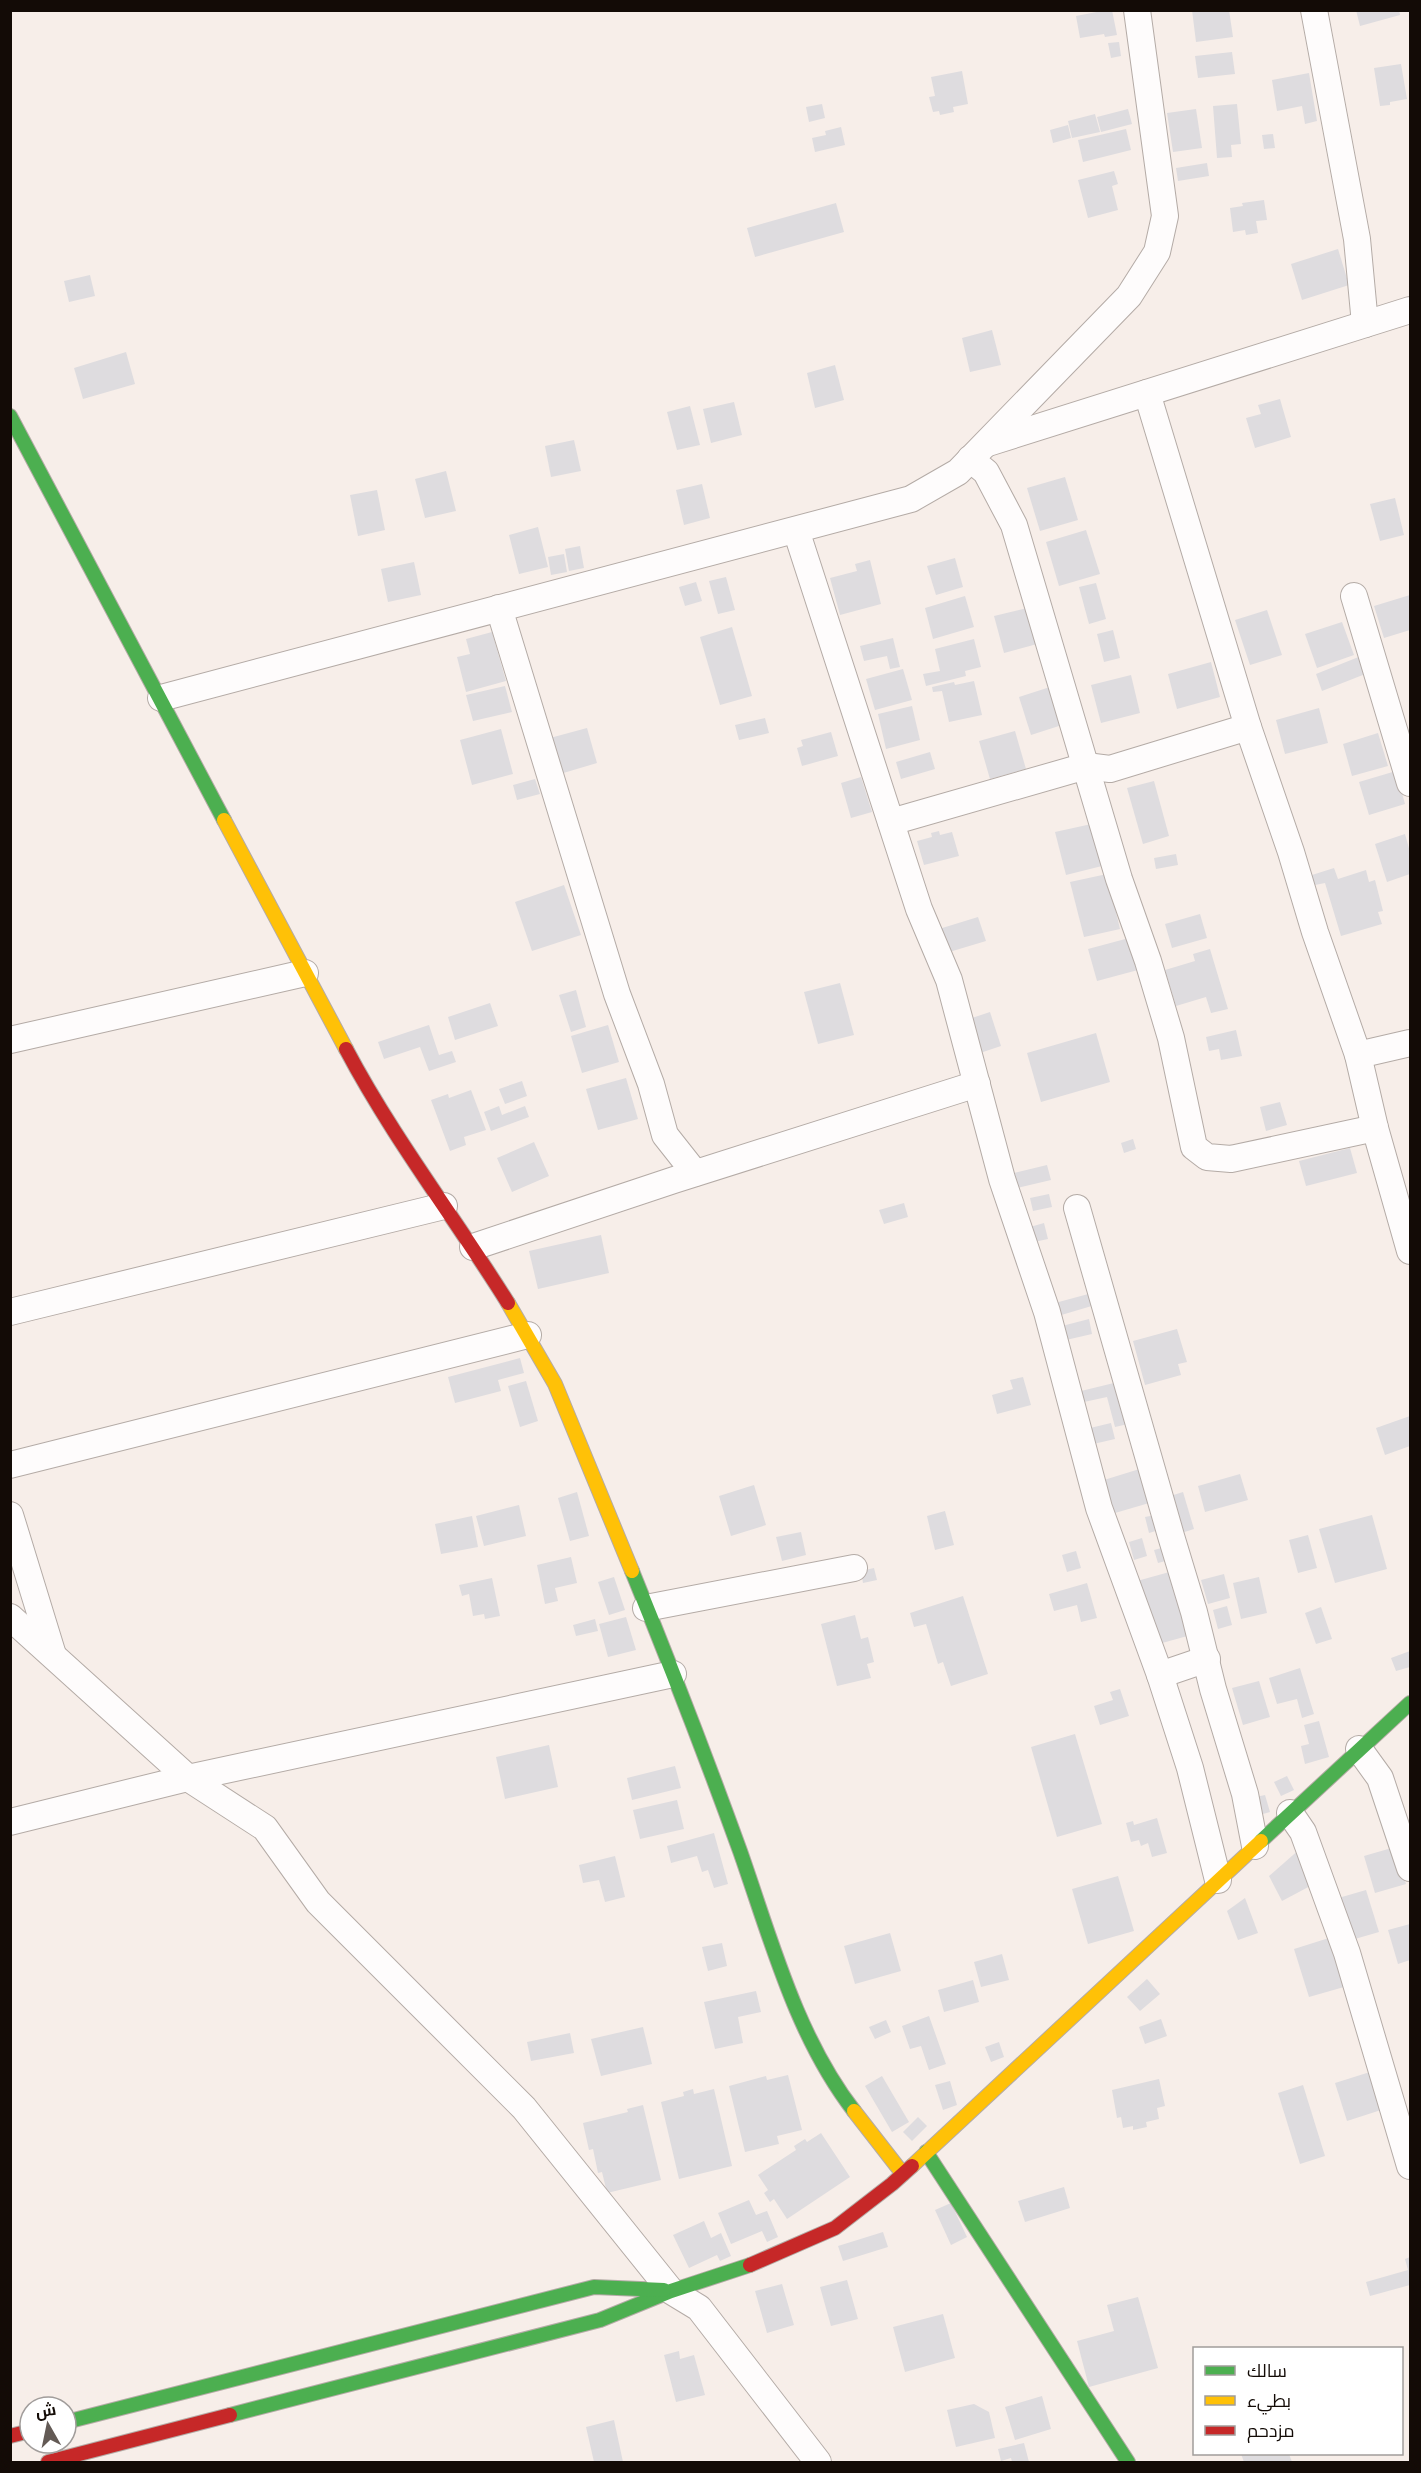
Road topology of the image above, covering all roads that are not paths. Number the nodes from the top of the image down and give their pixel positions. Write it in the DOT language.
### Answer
graph roads {
  1 [pos="1137,10"];
  2 [pos="1314,10"];
  3 [pos="1410,310"];
  4 [pos="1365,324"];
  5 [pos="1147,393"];
  6 [pos="10,416"];
  7 [pos="978,451"];
  8 [pos="796,530"];
  9 [pos="1354,596"];
  10 [pos="499,608"];
  11 [pos="161,698"];
  12 [pos="1248,727"];
  13 [pos="1086,766"];
  14 [pos="1410,783"];
  15 [pos="891,822"];
  16 [pos="306,973"];
  17 [pos="10,1040"];
  18 [pos="1410,1043"];
  19 [pos="1358,1055"];
  20 [pos="977,1083"];
  21 [pos="1375,1128"];
  22 [pos="695,1173"];
  23 [pos="444,1206"];
  24 [pos="1077,1208"];
  25 [pos="473,1247"];
  26 [pos="1410,1251"];
  27 [pos="10,1312"];
  28 [pos="528,1335"];
  29 [pos="10,1465"];
  30 [pos="10,1515"];
  31 [pos="854,1568"];
  32 [pos="646,1608"];
  33 [pos="10,1617"];
  34 [pos="53,1656"];
  35 [pos="1206,1659"];
  36 [pos="673,1674"];
  37 [pos="1160,1675"];
  38 [pos="1410,1703"];
  39 [pos="1359,1749"];
  40 [pos="188,1778"];
  41 [pos="1290,1813"];
  42 [pos="10,1822"];
  43 [pos="1255,1846"];
  44 [pos="1410,1868"];
  45 [pos="1218,1880"];
  46 [pos="926,2152"];
  47 [pos="1410,2166"];
  48 [pos="903,2174"];
  49 [pos="671,2291"];
  50 [pos="78,2419"];
  51 [pos="48,2463"];
  52 [pos="819,2463"];
  53 [pos="1128,2463"];
  1 -- 7 [label="street"];
  2 -- 4 [label="street"];
  3 -- 4 [label="street"];
  4 -- 5 [label="street"];
  5 -- 7 [label="street"];
  5 -- 12 [label="street"];
  6 -- 11 [label="street"];
  7 -- 8 [label="street"];
  7 -- 13 [label="street"];
  8 -- 10 [label="street"];
  8 -- 15 [label="street"];
  9 -- 14 [label="street"];
  10 -- 11 [label="street"];
  10 -- 22 [label="street"];
  11 -- 16 [label="street"];
  12 -- 13 [label="street"];
  12 -- 19 [label="street"];
  13 -- 15 [label="street"];
  13 -- 21 [label="street"];
  15 -- 20 [label="street"];
  16 -- 17 [label="street"];
  16 -- 23 [label="street"];
  18 -- 19 [label="street"];
  19 -- 21 [label="street"];
  20 -- 22 [label="street"];
  20 -- 37 [label="street"];
  21 -- 26 [label="street"];
  22 -- 25 [label="street"];
  23 -- 25 [label="street"];
  23 -- 27 [label="street"];
  24 -- 35 [label="street"];
  25 -- 28 [label="street"];
  28 -- 29 [label="street"];
  28 -- 32 [label="street"];
  30 -- 34 [label="street"];
  31 -- 32 [label="street"];
  32 -- 36 [label="street"];
  33 -- 34 [label="street"];
  34 -- 40 [label="street"];
  35 -- 37 [label="street"];
  35 -- 43 [label="street"];
  36 -- 40 [label="street"];
  36 -- 48 [label="street"];
  37 -- 45 [label="street"];
  38 -- 39 [label="street"];
  39 -- 41 [label="street"];
  39 -- 44 [label="street"];
  40 -- 42 [label="street"];
  40 -- 49 [label="street"];
  41 -- 43 [label="street"];
  41 -- 47 [label="street"];
  43 -- 45 [label="street"];
  45 -- 46 [label="street"];
  46 -- 48 [label="street"];
  46 -- 53 [label="street"];
  48 -- 49 [label="street"];
  49 -- 50 [label="street"];
  49 -- 51 [label="street"];
  49 -- 52 [label="street"];
}
